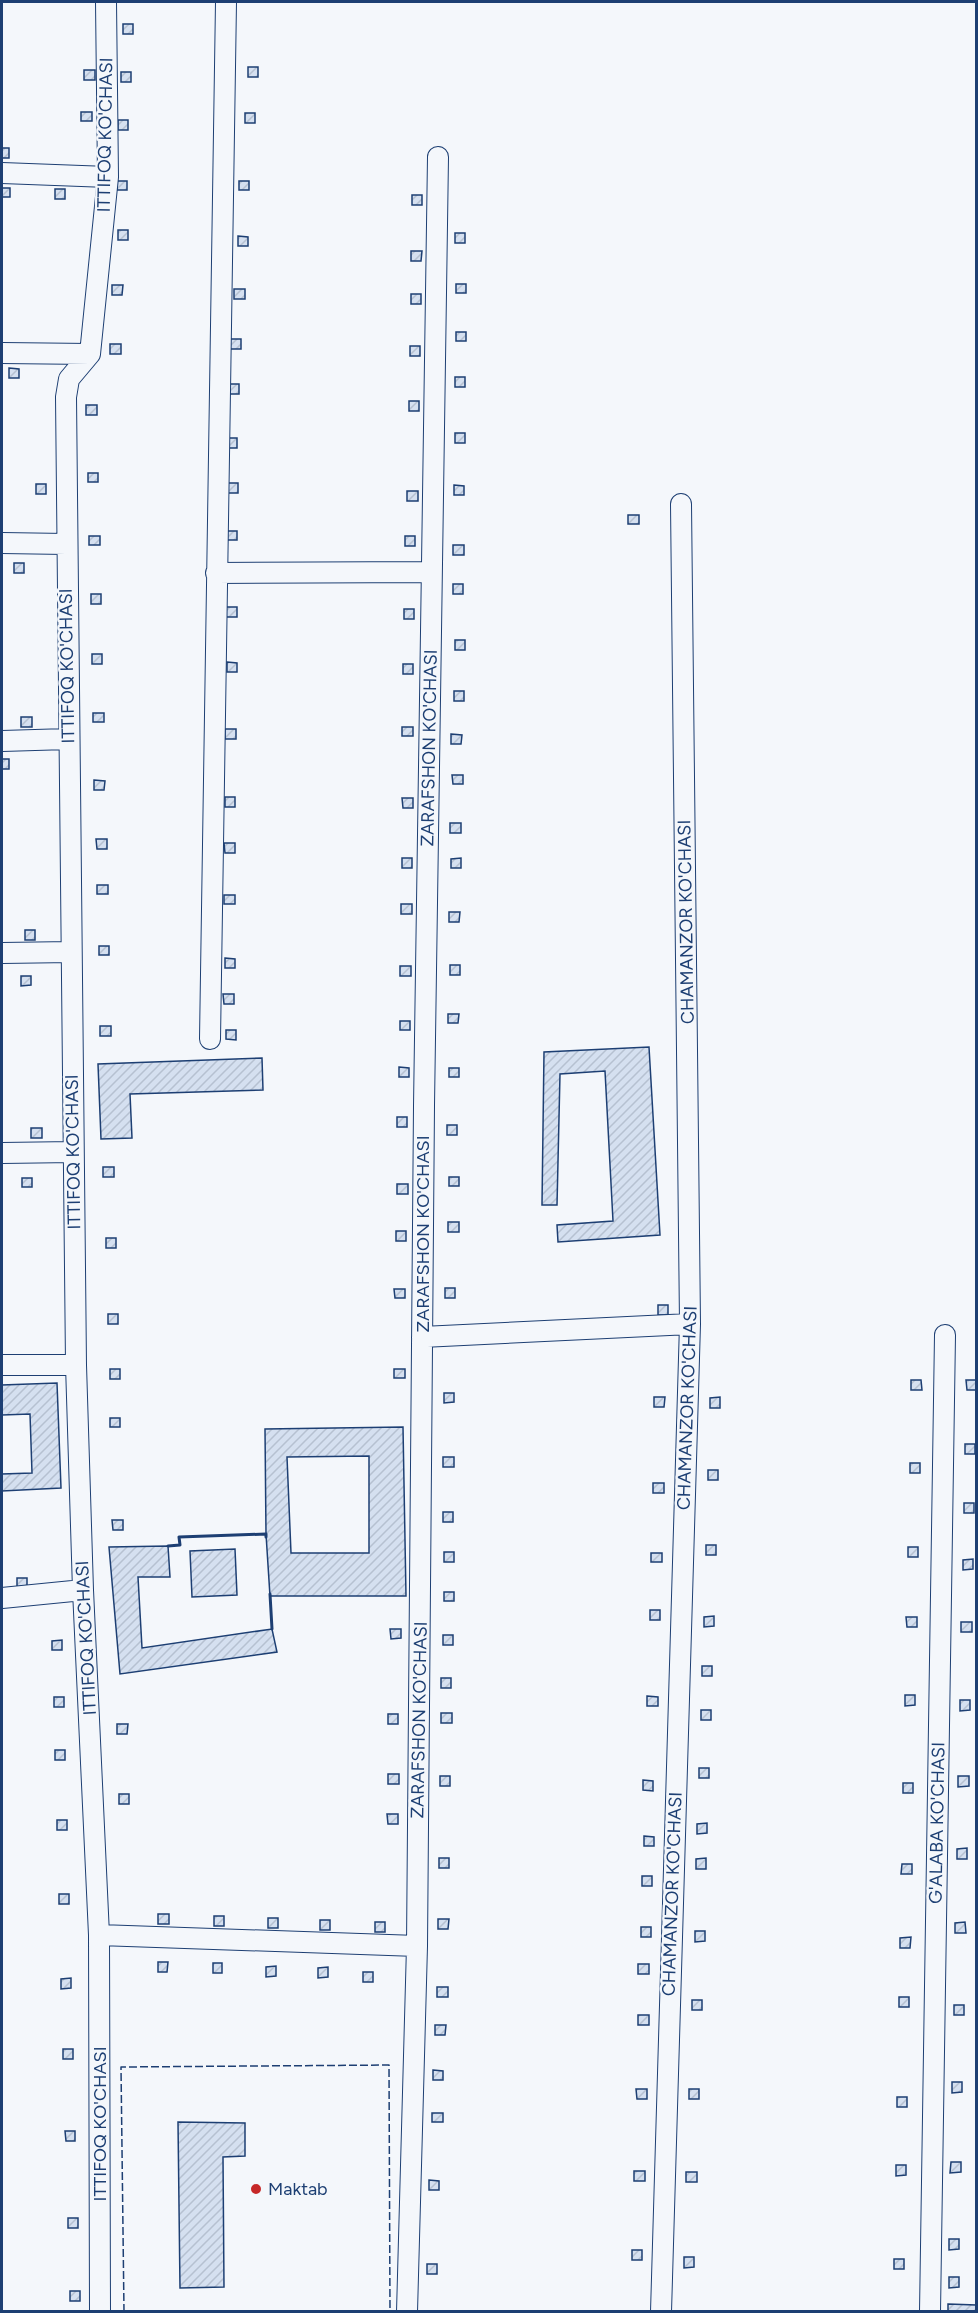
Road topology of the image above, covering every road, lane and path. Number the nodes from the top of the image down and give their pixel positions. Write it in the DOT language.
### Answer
graph roads {
  1 [pos="106,2"];
  2 [pos="226,2"];
  3 [pos="438,157"];
  4 [pos="2,173"];
  5 [pos="108,177"];
  6 [pos="2,353"];
  7 [pos="90,354"];
  8 [pos="681,504"];
  9 [pos="2,543"];
  10 [pos="66,544"];
  11 [pos="216,573"];
  12 [pos="431,573"];
  13 [pos="68,739"];
  14 [pos="2,741"];
  15 [pos="71,952"];
  16 [pos="2,953"];
  17 [pos="210,1039"];
  18 [pos="73,1152"];
  19 [pos="2,1153"];
  20 [pos="690,1324"];
  21 [pos="945,1335"];
  22 [pos="422,1337"];
  23 [pos="2,1365"];
  24 [pos="76,1365"];
  25 [pos="83,1590"];
  26 [pos="2,1598"];
  27 [pos="99,1935"];
  28 [pos="417,1946"];
  29 [pos="100,2312"];
  30 [pos="407,2312"];
  31 [pos="661,2312"];
  32 [pos="930,2312"];
  1 -- 5 [label="street, ITTIFOQ KO'CHASI"];
  2 -- 11 [label="street"];
  3 -- 12 [label="street, ZARAFSHON KO'CHASI"];
  4 -- 5 [label="street"];
  5 -- 7 [label="street, ITTIFOQ KO'CHASI"];
  6 -- 7 [label="street"];
  7 -- 10 [label="street, ITTIFOQ KO'CHASI"];
  8 -- 20 [label="street, CHAMANZOR KO'CHASI"];
  9 -- 10 [label="street"];
  10 -- 13 [label="street, ITTIFOQ KO'CHASI"];
  11 -- 12 [label="street"];
  11 -- 17 [label="street"];
  12 -- 22 [label="street, ZARAFSHON KO'CHASI"];
  13 -- 14 [label="street"];
  13 -- 15 [label="street, ITTIFOQ KO'CHASI"];
  15 -- 16 [label="street"];
  15 -- 18 [label="street, ITTIFOQ KO'CHASI"];
  18 -- 19 [label="street"];
  18 -- 24 [label="street, ITTIFOQ KO'CHASI"];
  20 -- 22 [label="street"];
  20 -- 31 [label="street, CHAMANZOR KO'CHASI"];
  21 -- 32 [label="street, G'ALABA KO'CHASI"];
  22 -- 28 [label="street, ZARAFSHON KO'CHASI"];
  23 -- 24 [label="street"];
  24 -- 25 [label="street, ITTIFOQ KO'CHASI"];
  25 -- 26 [label="street"];
  25 -- 27 [label="street, ITTIFOQ KO'CHASI"];
  27 -- 28 [label="street"];
  27 -- 29 [label="street, ITTIFOQ KO'CHASI"];
  28 -- 30 [label="street, ZARAFSHON KO'CHASI"];
}
